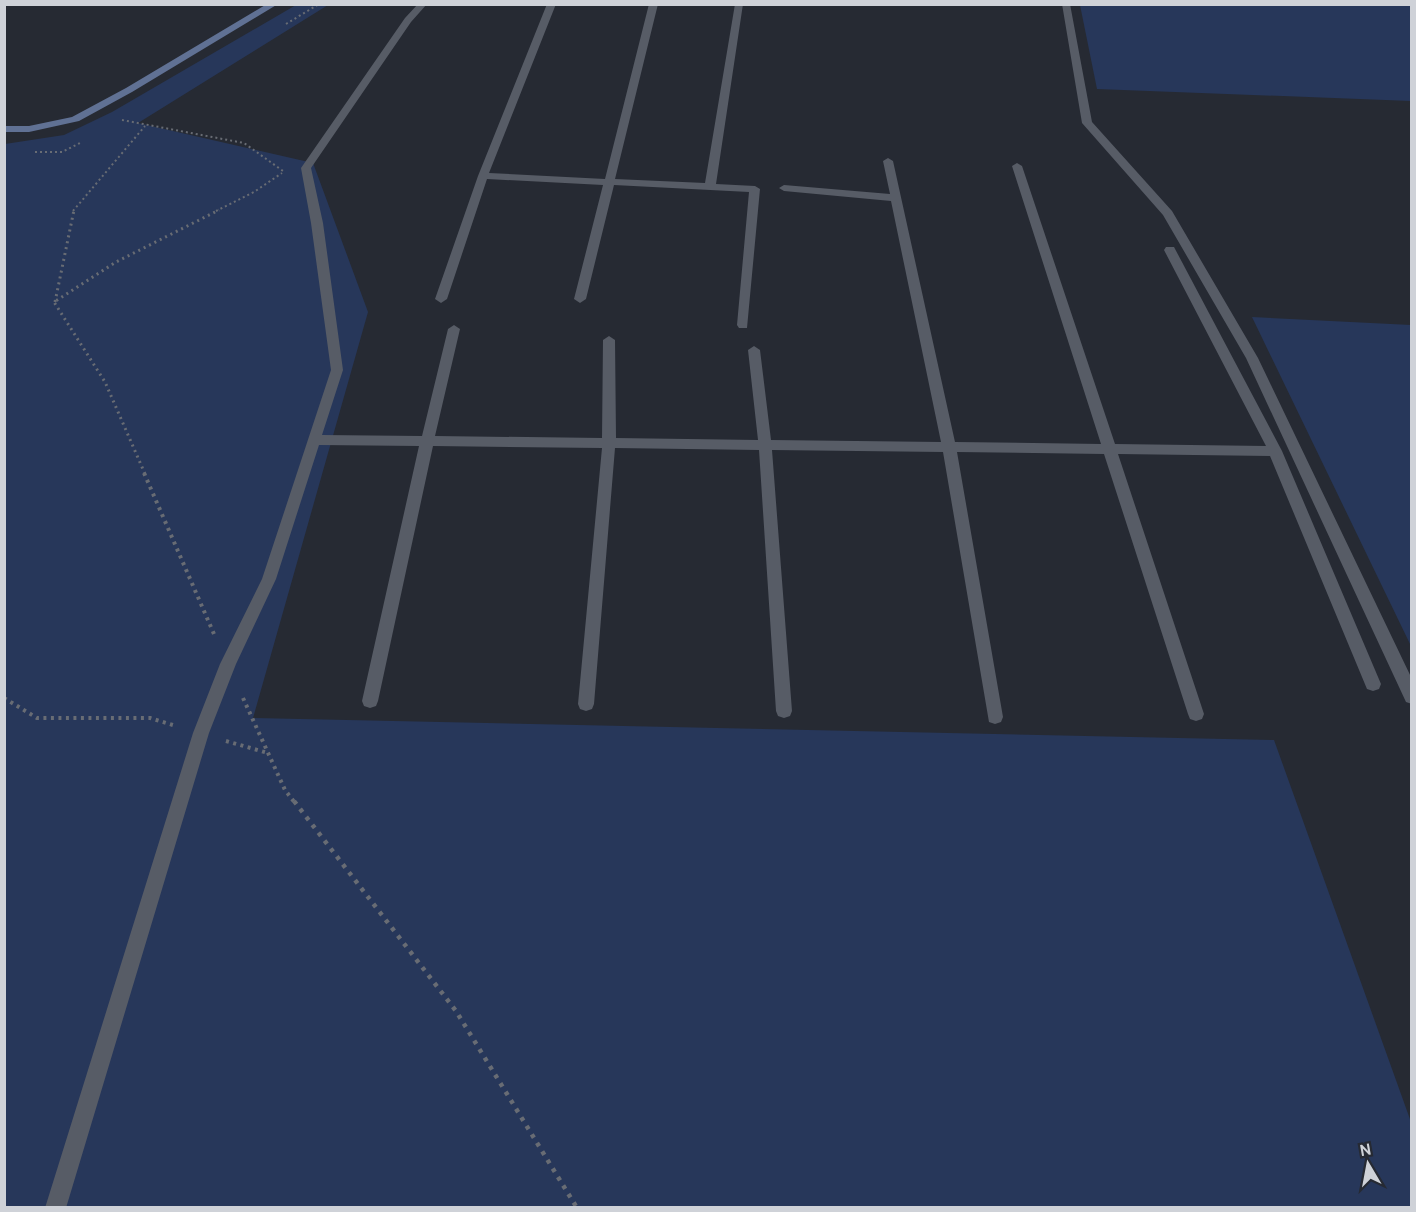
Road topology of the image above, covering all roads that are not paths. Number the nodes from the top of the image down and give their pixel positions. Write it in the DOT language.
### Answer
graph roads {
  1 [pos="274,4"];
  2 [pos="423,4"];
  3 [pos="552,4"];
  4 [pos="654,4"];
  5 [pos="739,4"];
  6 [pos="1066,4"];
  7 [pos="4,129"];
  8 [pos="888,161"];
  9 [pos="1017,166"];
  10 [pos="483,176"];
  11 [pos="609,182"];
  12 [pos="710,187"];
  13 [pos="784,188"];
  14 [pos="896,198"];
  15 [pos="1170,250"];
  16 [pos="441,299"];
  17 [pos="580,299"];
  18 [pos="743,325"];
  19 [pos="454,329"];
  20 [pos="609,340"];
  21 [pos="754,350"];
  22 [pos="314,440"];
  23 [pos="427,441"];
  24 [pos="609,443"];
  25 [pos="765,445"];
  26 [pos="949,447"];
  27 [pos="1110,449"];
  28 [pos="1275,451"];
  29 [pos="1373,684"];
  30 [pos="1412,697"];
  31 [pos="370,701"];
  32 [pos="586,704"];
  33 [pos="784,711"];
  34 [pos="1196,714"];
  35 [pos="995,717"];
  36 [pos="56,1208"];
  1 -- 7 [label="street"];
  2 -- 22 [label="street"];
  3 -- 10 [label="street"];
  4 -- 11 [label="street"];
  5 -- 12 [label="street"];
  6 -- 30 [label="street"];
  8 -- 14 [label="street"];
  9 -- 27 [label="street"];
  10 -- 11 [label="street"];
  10 -- 16 [label="street"];
  11 -- 12 [label="street"];
  11 -- 17 [label="street"];
  12 -- 18 [label="street"];
  13 -- 14 [label="street"];
  14 -- 26 [label="street"];
  15 -- 28 [label="street"];
  19 -- 23 [label="street"];
  20 -- 24 [label="street"];
  21 -- 25 [label="street"];
  22 -- 23 [label="street"];
  22 -- 36 [label="street"];
  23 -- 24 [label="street"];
  23 -- 31 [label="street"];
  24 -- 25 [label="street"];
  24 -- 32 [label="street"];
  25 -- 26 [label="street"];
  25 -- 33 [label="street"];
  26 -- 27 [label="street"];
  26 -- 35 [label="street"];
  27 -- 28 [label="street"];
  27 -- 34 [label="street"];
  28 -- 29 [label="street"];
}
